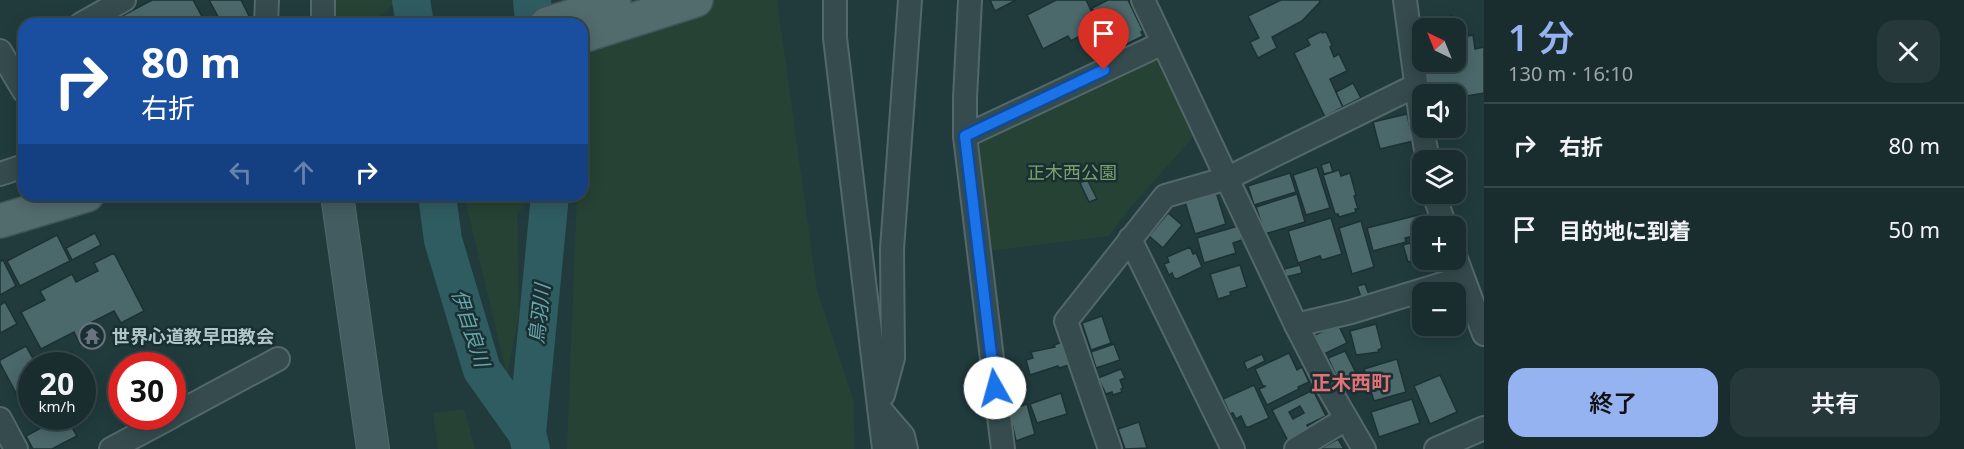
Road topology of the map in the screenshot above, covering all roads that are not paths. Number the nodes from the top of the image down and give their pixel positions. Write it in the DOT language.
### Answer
graph roads {
  1 [pos="124,0"];
  2 [pos="267,0"];
  3 [pos="323,0"];
  4 [pos="622,0"];
  5 [pos="696,0"];
  6 [pos="835,0"];
  7 [pos="910,0"];
  8 [pos="970,0"];
  9 [pos="1143,0"];
  10 [pos="1405,0"];
  11 [pos="92,18"];
  12 [pos="266,18"];
  13 [pos="323,18"];
  14 [pos="566,18"];
  15 [pos="588,34"];
  16 [pos="1163,43"];
  17 [pos="8,60"];
  18 [pos="18,79"];
  19 [pos="1415,84"];
  20 [pos="1412,87"];
  21 [pos="965,136"];
  22 [pos="18,168"];
  23 [pos="0,174"];
  24 [pos="1228,178"];
  25 [pos="18,193"];
  26 [pos="0,199"];
  27 [pos="62,201"];
  28 [pos="338,201"];
  29 [pos="0,221"];
  30 [pos="1130,239"];
  31 [pos="1459,270"];
  32 [pos="1462,278"];
  33 [pos="1296,324"];
  34 [pos="1484,334"];
  35 [pos="278,359"];
  36 [pos="879,408"];
  37 [pos="186,409"];
  38 [pos="1346,419"];
  39 [pos="0,420"];
  40 [pos="1484,428"];
  41 [pos="147,430"];
  42 [pos="16,449"];
  43 [pos="111,449"];
  44 [pos="373,449"];
  45 [pos="884,449"];
  46 [pos="906,449"];
  47 [pos="1003,449"];
  48 [pos="1110,449"];
  49 [pos="1233,449"];
  50 [pos="1296,449"];
  51 [pos="1364,449"];
  52 [pos="1436,449"];
  1 -- 11 [label="street"];
  2 -- 12 [label="street"];
  3 -- 13 [label="street"];
  4 -- 14 [label="main road"];
  5 -- 15 [label="main road"];
  6 -- 36 [label="street"];
  7 -- 36 [label="street"];
  8 -- 21 [label="street"];
  9 -- 16 [label="street"];
  10 -- 19 [label="street"];
  16 -- 21 [label="street"];
  16 -- 24 [label="street"];
  17 -- 18 [label="street"];
  20 -- 24 [label="street"];
  21 -- 47 [label="street"];
  22 -- 23 [label="street"];
  24 -- 30 [label="street"];
  24 -- 33 [label="street"];
  25 -- 26 [label="main road"];
  27 -- 29 [label="main road"];
  28 -- 44 [label="street"];
  30 -- 48 [label="street"];
  30 -- 49 [label="street"];
  31 -- 32 [label="street"];
  32 -- 33 [label="street"];
  32 -- 34 [label="street"];
  33 -- 38 [label="street"];
  35 -- 37 [label="street"];
  36 -- 45 [label="street"];
  36 -- 46 [label="street"];
  38 -- 50 [label="street"];
  38 -- 51 [label="street"];
  39 -- 42 [label="street"];
  40 -- 52 [label="street"];
  41 -- 43 [label="street"];
}
